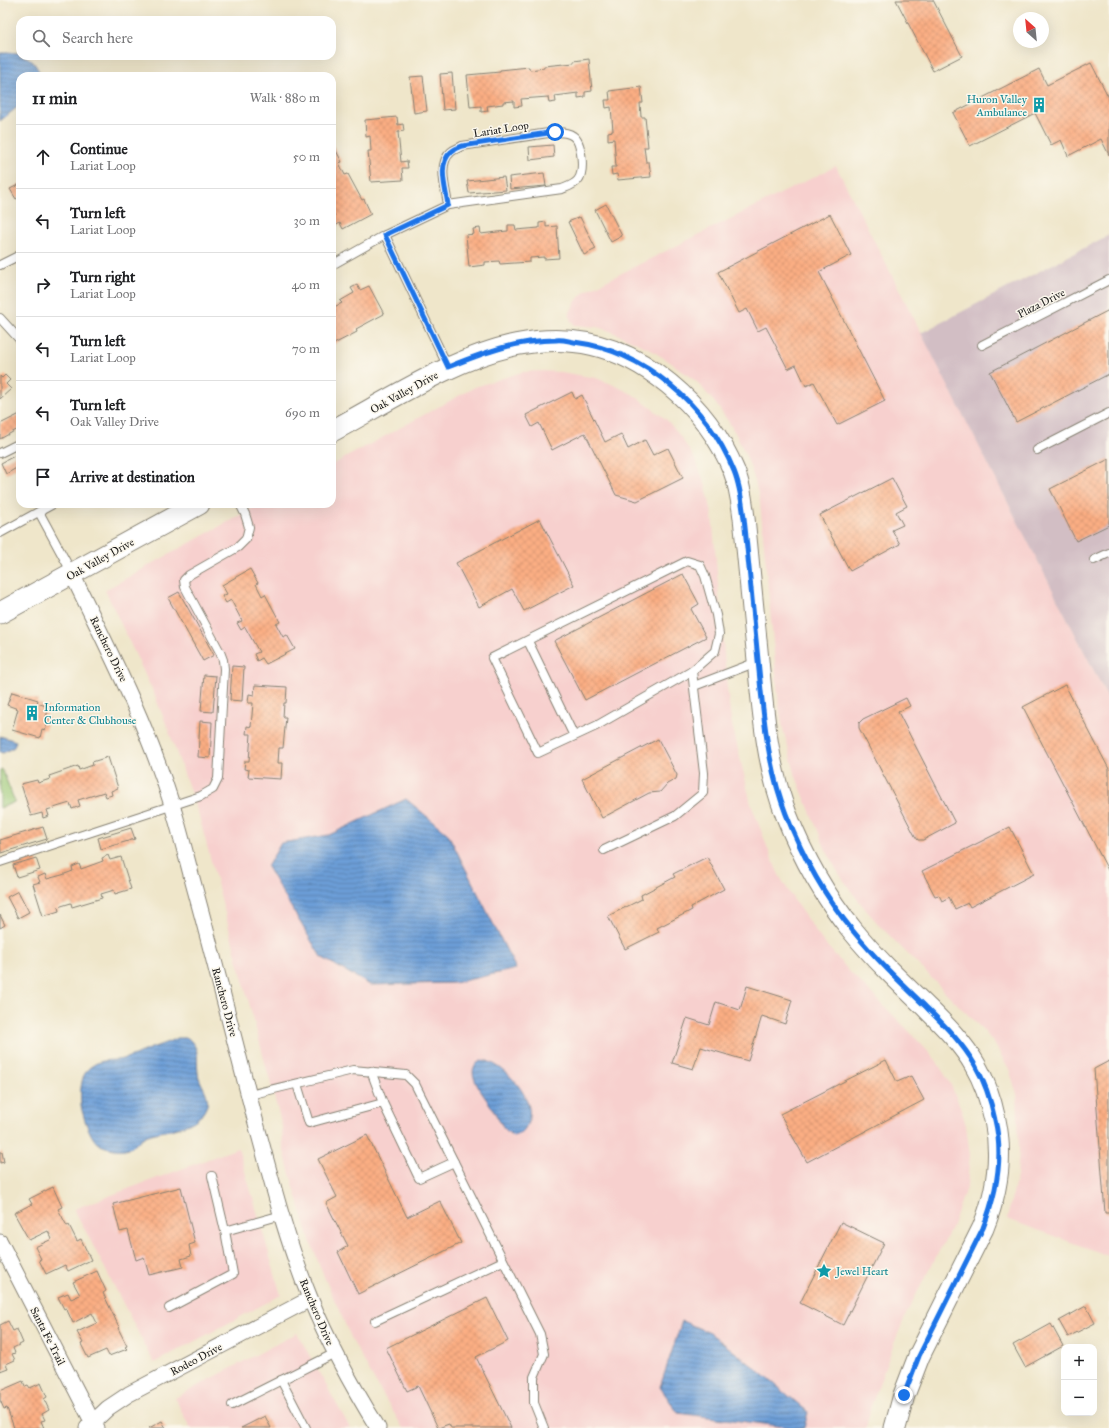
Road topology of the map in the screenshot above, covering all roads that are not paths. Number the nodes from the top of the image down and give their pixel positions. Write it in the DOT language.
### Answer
graph roads {
  1 [pos="448,205"];
  2 [pos="385,235"];
  3 [pos="16,257"];
  4 [pos="336,263"];
  5 [pos="0,265"];
  6 [pos="1109,280"];
  7 [pos="0,318"];
  8 [pos="16,336"];
  9 [pos="982,345"];
  10 [pos="448,367"];
  11 [pos="1109,413"];
  12 [pos="336,429"];
  13 [pos="16,445"];
  14 [pos="1037,450"];
  15 [pos="0,453"];
  16 [pos="46,508"];
  17 [pos="192,508"];
  18 [pos="242,508"];
  19 [pos="39,512"];
  20 [pos="0,533"];
  21 [pos="1109,553"];
  22 [pos="1094,560"];
  23 [pos="72,574"];
  24 [pos="0,613"];
  25 [pos="528,641"];
  26 [pos="758,662"];
  27 [pos="692,671"];
  28 [pos="694,686"];
  29 [pos="574,736"];
  30 [pos="172,805"];
  31 [pos="604,850"];
  32 [pos="0,862"];
  33 [pos="371,1071"];
  34 [pos="297,1084"];
  35 [pos="249,1095"];
  36 [pos="383,1103"];
  37 [pos="454,1162"];
  38 [pos="212,1176"];
  39 [pos="282,1215"];
  40 [pos="225,1231"];
  41 [pos="0,1242"];
  42 [pos="503,1261"];
  43 [pos="6,1269"];
  44 [pos="310,1299"];
  45 [pos="169,1308"];
  46 [pos="375,1322"];
  47 [pos="335,1353"];
  48 [pos="281,1380"];
  49 [pos="232,1405"];
  50 [pos="92,1426"];
  51 [pos="306,1428"];
  52 [pos="378,1428"];
  53 [pos="544,1428"];
  54 [pos="895,1428"];
  1 -- 1 [label="lane, Lariat Loop"];
  1 -- 2 [label="lane, Lariat Loop"];
  2 -- 4 [label="lane, Lariat Loop"];
  2 -- 10 [label="lane"];
  3 -- 5 [label="lane"];
  6 -- 9 [label="lane, Plaza Drive"];
  7 -- 8 [label="lane"];
  10 -- 12 [label="street, Oak Valley Drive"];
  10 -- 26 [label="street, Oak Valley Drive"];
  11 -- 14 [label="lane"];
  13 -- 15 [label="lane"];
  16 -- 19 [label="lane"];
  17 -- 23 [label="street, Oak Valley Drive"];
  18 -- 30 [label="lane"];
  19 -- 20 [label="lane"];
  19 -- 23 [label="lane"];
  21 -- 22 [label="lane"];
  23 -- 24 [label="street, Oak Valley Drive"];
  23 -- 30 [label="street, Ranchero Drive"];
  25 -- 27 [label="lane"];
  25 -- 29 [label="lane"];
  25 -- 29 [label="lane"];
  26 -- 28 [label="lane"];
  26 -- 54 [label="street, Oak Valley Drive"];
  27 -- 28 [label="lane"];
  27 -- 29 [label="lane"];
  28 -- 31 [label="lane"];
  30 -- 32 [label="lane"];
  30 -- 35 [label="street, Ranchero Drive"];
  33 -- 34 [label="lane"];
  33 -- 36 [label="lane"];
  33 -- 37 [label="lane"];
  34 -- 35 [label="lane"];
  34 -- 36 [label="lane"];
  35 -- 39 [label="street, Ranchero Drive"];
  36 -- 37 [label="lane"];
  37 -- 42 [label="lane"];
  38 -- 40 [label="lane"];
  39 -- 40 [label="lane"];
  39 -- 44 [label="street, Ranchero Drive"];
  40 -- 45 [label="lane"];
  41 -- 43 [label="street, Santa Fe Trail"];
  42 -- 46 [label="lane"];
  42 -- 53 [label="lane"];
  43 -- 50 [label="street, Santa Fe Trail"];
  44 -- 47 [label="street, Ranchero Drive"];
  44 -- 50 [label="street, Rodeo Drive"];
  47 -- 48 [label="lane"];
  47 -- 52 [label="street, Ranchero Drive"];
  48 -- 49 [label="lane"];
  48 -- 51 [label="lane"];
}
